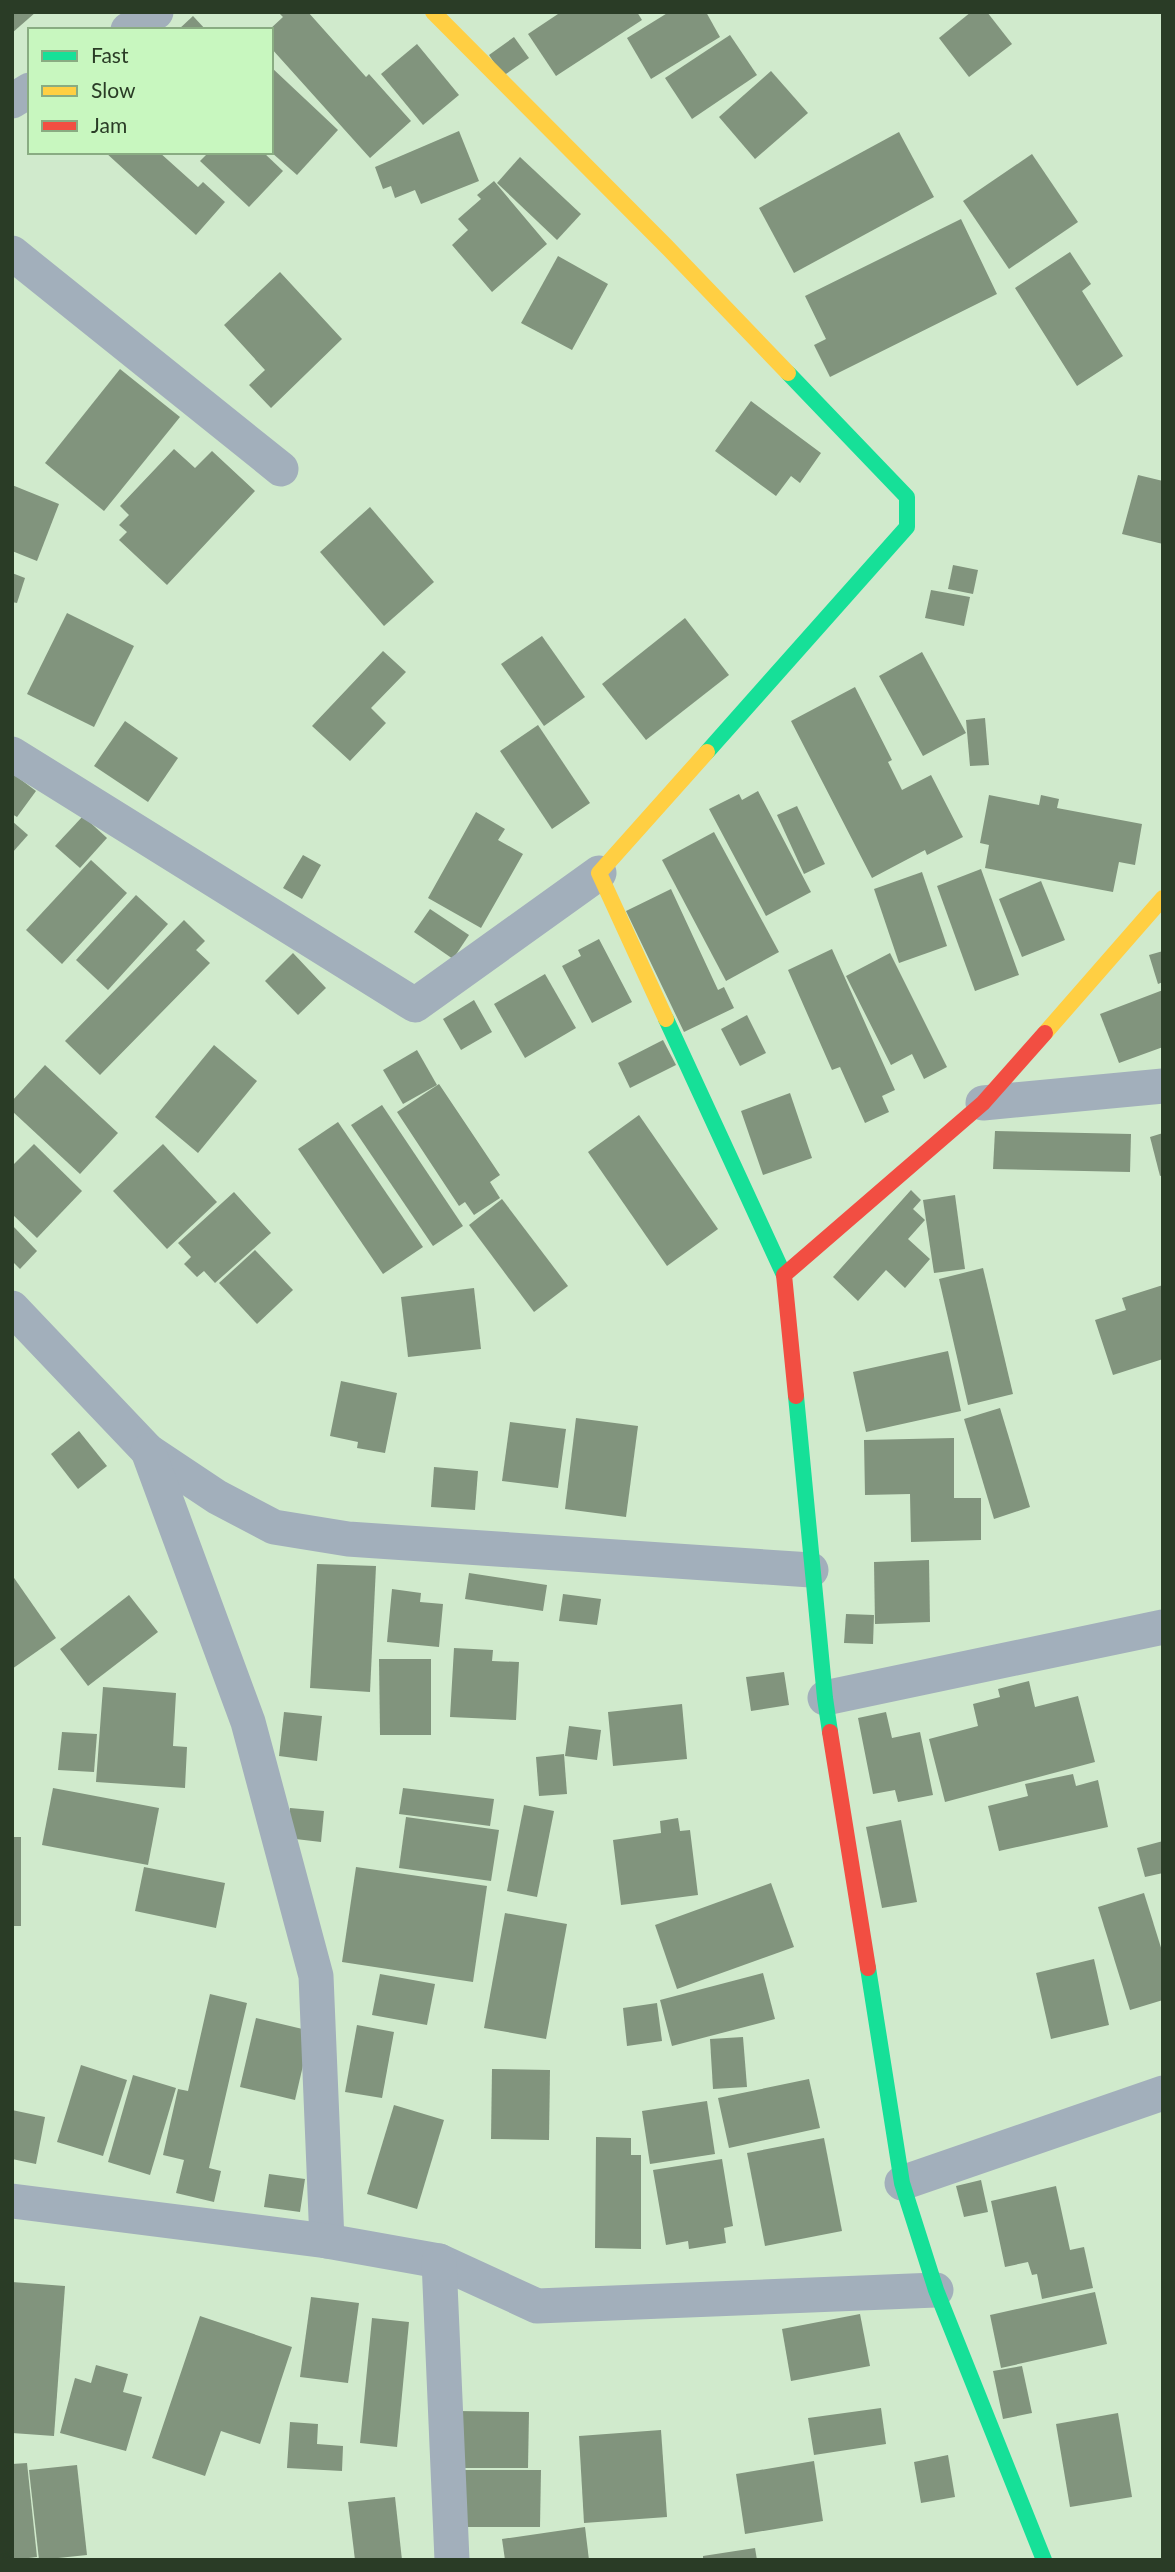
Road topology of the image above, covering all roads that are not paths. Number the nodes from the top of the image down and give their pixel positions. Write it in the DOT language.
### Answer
graph roads {
  1 [pos="156,12"];
  2 [pos="433,12"];
  3 [pos="131,28"];
  4 [pos="28,91"];
  5 [pos="12,101"];
  6 [pos="12,253"];
  7 [pos="281,469"];
  8 [pos="12,754"];
  9 [pos="599,873"];
  10 [pos="1163,898"];
  11 [pos="1163,1086"];
  12 [pos="983,1103"];
  13 [pos="784,1275"];
  14 [pos="12,1308"];
  15 [pos="148,1451"];
  16 [pos="811,1570"];
  17 [pos="1163,1627"];
  18 [pos="825,1698"];
  19 [pos="1163,2093"];
  20 [pos="902,2183"];
  21 [pos="12,2201"];
  22 [pos="327,2241"];
  23 [pos="439,2261"];
  24 [pos="936,2290"];
  25 [pos="453,2560"];
  26 [pos="1044,2560"];
  1 -- 3 [label="street"];
  2 -- 9 [label="street"];
  4 -- 5 [label="street"];
  6 -- 7 [label="street"];
  8 -- 9 [label="street"];
  9 -- 13 [label="street"];
  10 -- 12 [label="street"];
  11 -- 12 [label="street"];
  12 -- 13 [label="street"];
  13 -- 16 [label="street"];
  14 -- 15 [label="street"];
  15 -- 16 [label="street"];
  15 -- 22 [label="street"];
  16 -- 18 [label="street"];
  17 -- 18 [label="street"];
  18 -- 20 [label="street"];
  19 -- 20 [label="street"];
  20 -- 24 [label="street"];
  21 -- 22 [label="street"];
  22 -- 23 [label="street"];
  23 -- 24 [label="street"];
  23 -- 25 [label="street"];
  24 -- 26 [label="street"];
}
